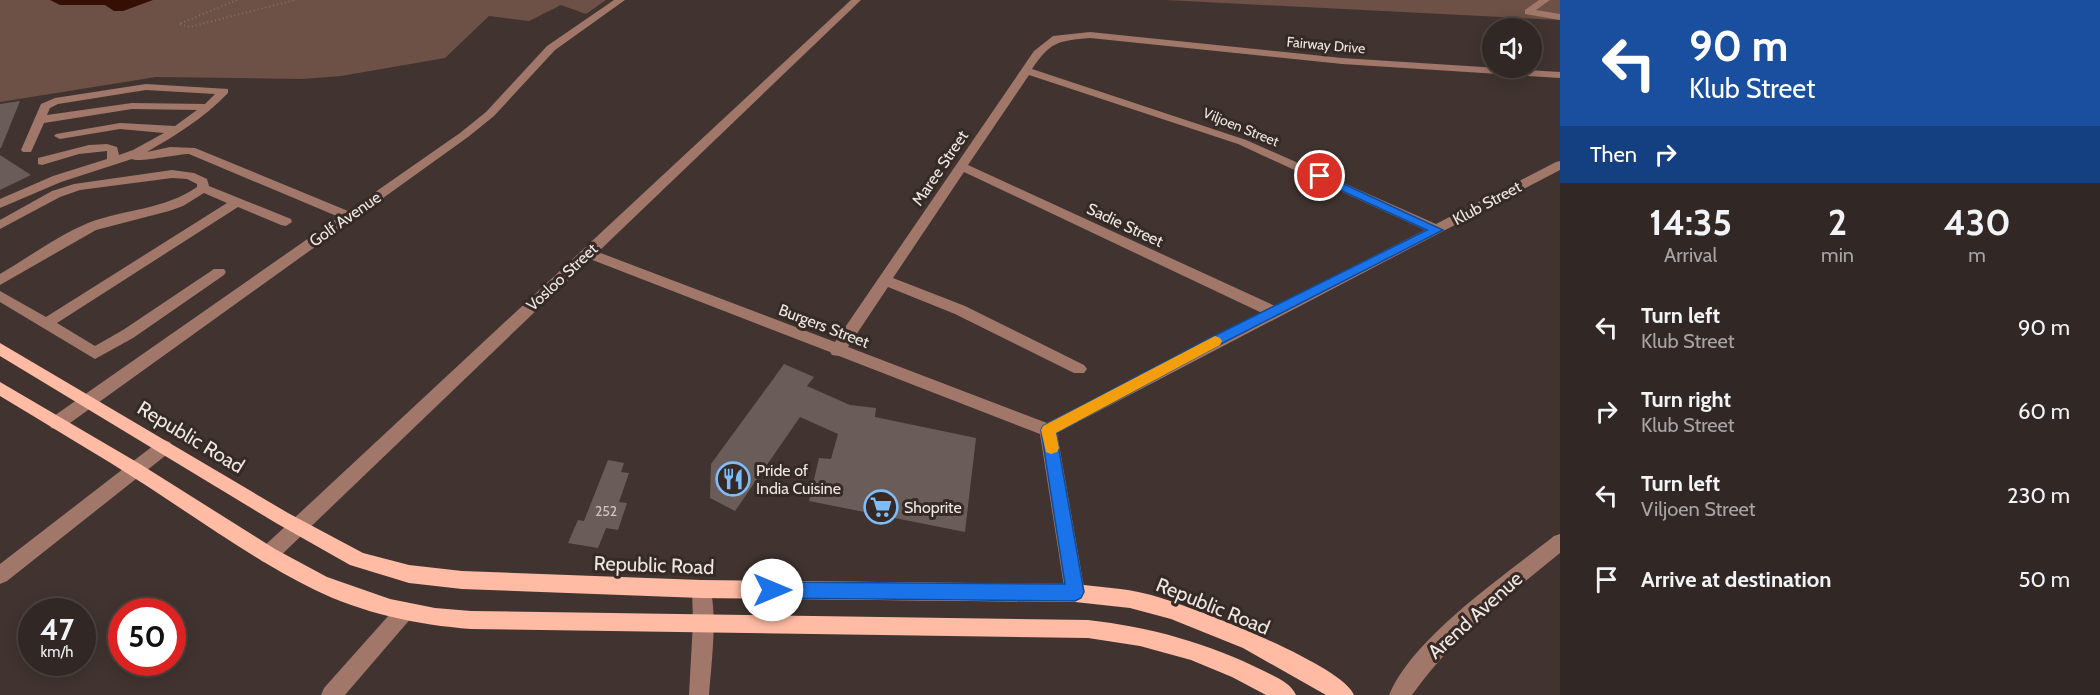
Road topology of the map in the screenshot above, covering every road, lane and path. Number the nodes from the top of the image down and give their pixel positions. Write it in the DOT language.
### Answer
graph roads {
  1 [pos="237,0"];
  2 [pos="295,0"];
  3 [pos="620,0"];
  4 [pos="856,0"];
  5 [pos="1545,0"];
  6 [pos="1560,17"];
  7 [pos="1090,35"];
  8 [pos="1027,71"];
  9 [pos="1560,75"];
  10 [pos="208,107"];
  11 [pos="39,120"];
  12 [pos="177,130"];
  13 [pos="60,136"];
  14 [pos="27,150"];
  15 [pos="42,161"];
  16 [pos="113,162"];
  17 [pos="1560,165"];
  18 [pos="962,167"];
  19 [pos="203,188"];
  20 [pos="237,202"];
  21 [pos="0,204"];
  22 [pos="348,216"];
  23 [pos="286,222"];
  24 [pos="0,225"];
  25 [pos="1437,230"];
  26 [pos="588,254"];
  27 [pos="219,272"];
  28 [pos="0,280"];
  29 [pos="884,280"];
  30 [pos="0,296"];
  31 [pos="1274,312"];
  32 [pos="47,323"];
  33 [pos="0,349"];
  34 [pos="837,351"];
  35 [pos="1079,369"];
  36 [pos="0,389"];
  37 [pos="87,401"];
  38 [pos="57,423"];
  39 [pos="1048,430"];
  40 [pos="164,447"];
  41 [pos="134,469"];
  42 [pos="298,527"];
  43 [pos="1560,542"];
  44 [pos="268,555"];
  45 [pos="0,575"];
  46 [pos="702,589"];
  47 [pos="1075,592"];
  48 [pos="405,611"];
  49 [pos="704,622"];
  50 [pos="331,695"];
  51 [pos="699,695"];
  52 [pos="1286,695"];
  53 [pos="1344,695"];
  54 [pos="1399,695"];
  1 -- 2 [label="path"];
  3 -- 22 [label="street, Golf Avenue"];
  4 -- 26 [label="street, Vosloo Street"];
  5 -- 6 [label="street"];
  7 -- 8 [label="street, Maree Street"];
  7 -- 9 [label="street, Fairway Drive"];
  8 -- 18 [label="street, Maree Street"];
  8 -- 25 [label="street, Viljoen Street"];
  10 -- 11 [label="street"];
  10 -- 11 [label="street"];
  10 -- 12 [label="street"];
  11 -- 14 [label="street"];
  12 -- 13 [label="street"];
  12 -- 16 [label="street"];
  15 -- 16 [label="street"];
  16 -- 21 [label="street"];
  16 -- 22 [label="street"];
  17 -- 25 [label="street, Klub Street"];
  18 -- 29 [label="street, Maree Street"];
  18 -- 31 [label="street, Sadie Street"];
  19 -- 20 [label="street"];
  19 -- 24 [label="street"];
  19 -- 28 [label="street"];
  20 -- 23 [label="street"];
  20 -- 32 [label="street"];
  22 -- 37 [label="street, Golf Avenue"];
  25 -- 31 [label="street, Klub Street"];
  26 -- 34 [label="street, Burgers Street"];
  26 -- 42 [label="street, Vosloo Street"];
  27 -- 32 [label="street"];
  29 -- 34 [label="street, Maree Street"];
  29 -- 35 [label="street"];
  30 -- 32 [label="street"];
  31 -- 39 [label="street, Klub Street"];
  33 -- 37 [label="main road, Republic Road"];
  34 -- 39 [label="street, Burgers Street"];
  36 -- 38 [label="main road"];
  37 -- 38 [label="street, Golf Avenue"];
  37 -- 40 [label="main road, Republic Road"];
  38 -- 41 [label="main road"];
  39 -- 47 [label="street"];
  40 -- 41 [label="street"];
  40 -- 42 [label="main road, Republic Road"];
  41 -- 44 [label="main road"];
  41 -- 45 [label="street"];
  42 -- 44 [label="street, Vosloo Street"];
  42 -- 46 [label="main road, Republic Road"];
  43 -- 54 [label="street, Arend Avenue"];
  44 -- 48 [label="main road"];
  46 -- 47 [label="main road, Republic Road"];
  46 -- 49 [label="street"];
  47 -- 53 [label="main road, Republic Road"];
  48 -- 49 [label="main road"];
  48 -- 50 [label="street"];
  49 -- 51 [label="street"];
  49 -- 52 [label="main road"];
}
